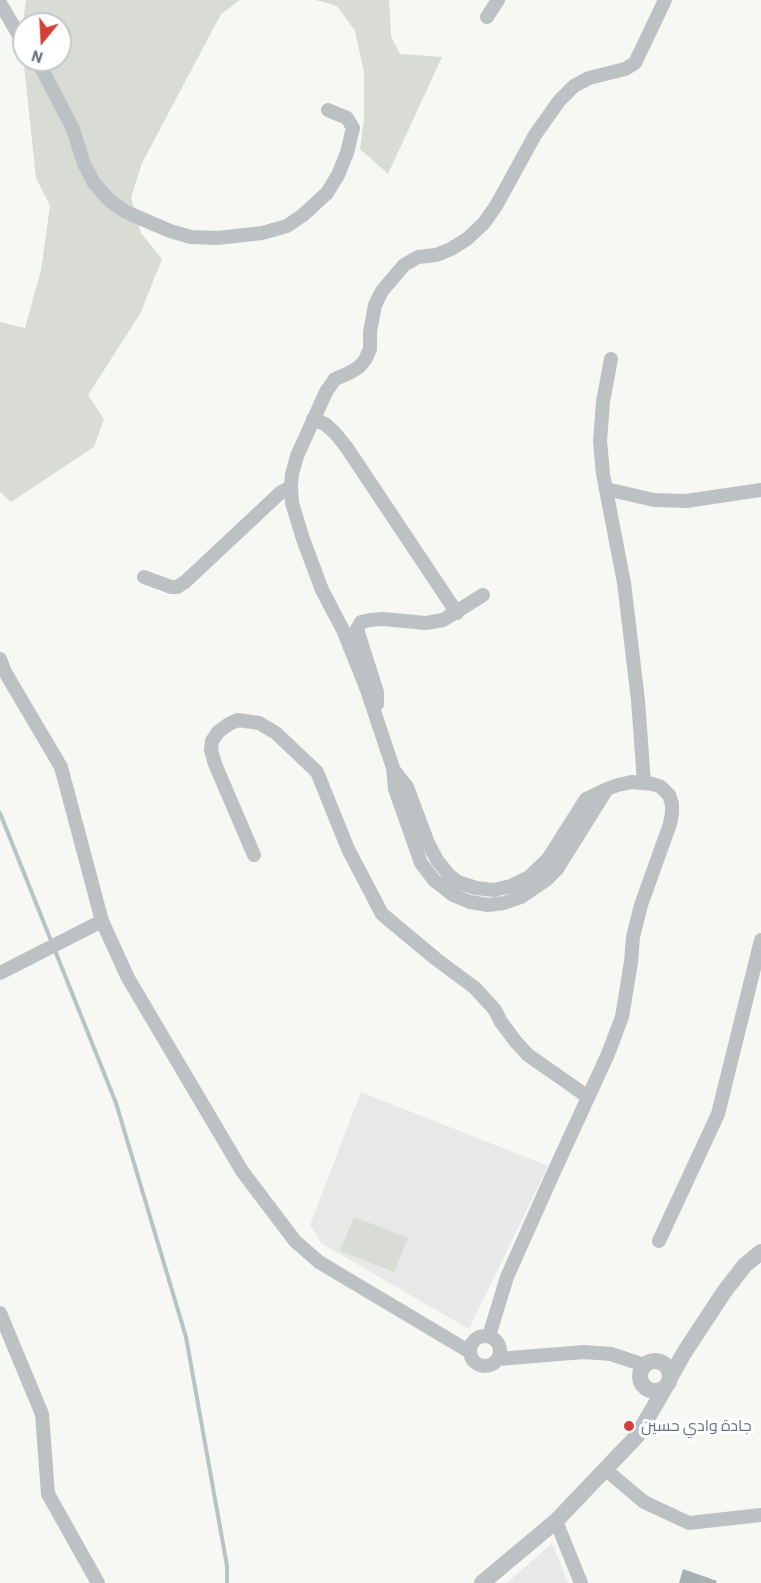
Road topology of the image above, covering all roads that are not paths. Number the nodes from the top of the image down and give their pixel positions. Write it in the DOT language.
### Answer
graph roads {
  1 [pos="498,0"];
  2 [pos="665,0"];
  3 [pos="0,3"];
  4 [pos="487,16"];
  5 [pos="12,24"];
  6 [pos="44,72"];
  7 [pos="328,110"];
  8 [pos="611,359"];
  9 [pos="313,419"];
  10 [pos="291,487"];
  11 [pos="606,489"];
  12 [pos="761,490"];
  13 [pos="144,577"];
  14 [pos="483,595"];
  15 [pos="457,613"];
  16 [pos="0,659"];
  17 [pos="377,721"];
  18 [pos="644,782"];
  19 [pos="254,855"];
  20 [pos="102,921"];
  21 [pos="761,940"];
  22 [pos="0,973"];
  23 [pos="588,1097"];
  24 [pos="659,1240"];
  25 [pos="761,1252"];
  26 [pos="0,1312"];
  27 [pos="489,1336"];
  28 [pos="470,1352"];
  29 [pos="684,1353"];
  30 [pos="498,1359"];
  31 [pos="662,1362"];
  32 [pos="644,1365"];
  33 [pos="668,1382"];
  34 [pos="644,1386"];
  35 [pos="644,1425"];
  36 [pos="606,1470"];
  37 [pos="761,1515"];
  38 [pos="556,1521"];
  39 [pos="98,1583"];
  40 [pos="482,1583"];
  41 [pos="581,1583"];
  1 -- 4 [label="street"];
  2 -- 9 [label="street"];
  3 -- 5 [label="street"];
  6 -- 7 [label="street"];
  8 -- 11 [label="street"];
  9 -- 10 [label="street"];
  9 -- 15 [label="street"];
  10 -- 13 [label="street"];
  10 -- 17 [label="street"];
  11 -- 12 [label="street"];
  11 -- 18 [label="street"];
  14 -- 15 [label="street"];
  15 -- 17 [label="street"];
  16 -- 20 [label="street"];
  17 -- 18 [label="street"];
  18 -- 23 [label="street"];
  19 -- 23 [label="street"];
  20 -- 22 [label="street"];
  20 -- 28 [label="street"];
  21 -- 24 [label="street"];
  23 -- 27 [label="street"];
  25 -- 29 [label="street"];
  26 -- 39 [label="street"];
  27 -- 28 [label="street"];
  27 -- 30 [label="street"];
  28 -- 30 [label="street"];
  29 -- 31 [label="street"];
  29 -- 33 [label="street"];
  30 -- 32 [label="street"];
  31 -- 32 [label="street"];
  31 -- 33 [label="street"];
  32 -- 34 [label="street"];
  33 -- 34 [label="street"];
  33 -- 35 [label="street"];
  34 -- 35 [label="street"];
  35 -- 36 [label="street"];
  36 -- 37 [label="street"];
  36 -- 38 [label="street"];
  38 -- 40 [label="street"];
  38 -- 41 [label="street"];
}
